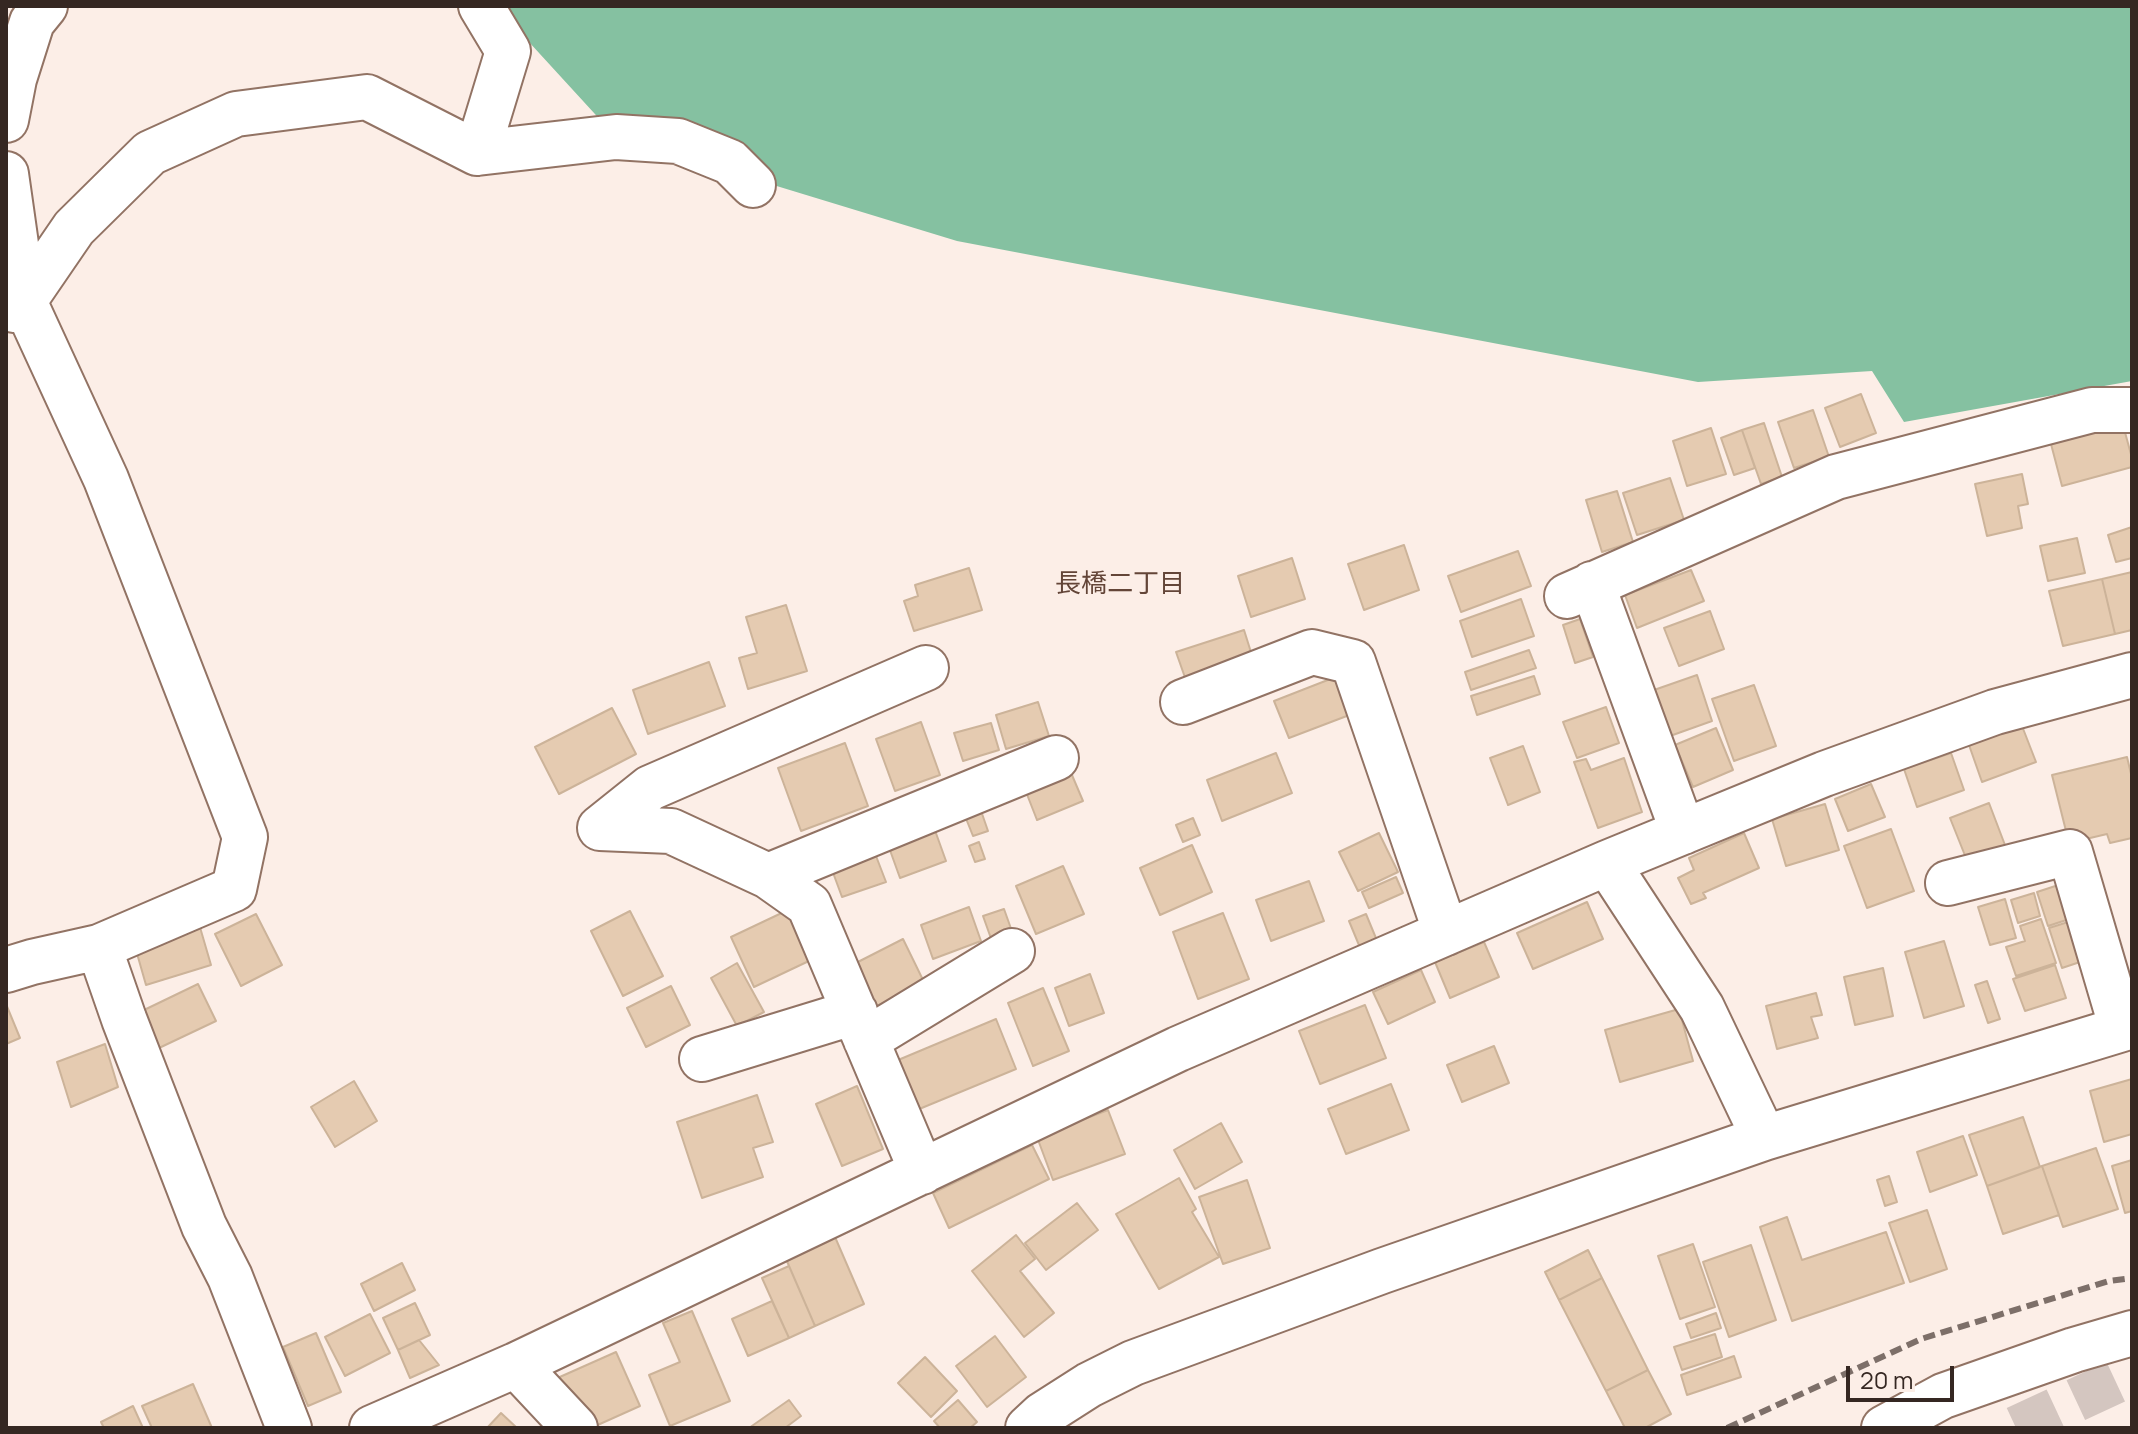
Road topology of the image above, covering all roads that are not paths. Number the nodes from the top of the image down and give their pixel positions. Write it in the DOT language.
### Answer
graph roads {
  1 [pos="45,6"];
  2 [pos="481,6"];
  3 [pos="6,120"];
  4 [pos="477,153"];
  5 [pos="6,174"];
  6 [pos="753,185"];
  7 [pos="15,309"];
  8 [pos="2132,410"];
  9 [pos="926,668"];
  10 [pos="2132,675"];
  11 [pos="1183,702"];
  12 [pos="1056,758"];
  13 [pos="1683,832"];
  14 [pos="1607,863"];
  15 [pos="768,876"];
  16 [pos="1948,883"];
  17 [pos="1446,933"];
  18 [pos="99,947"];
  19 [pos="1012,951"];
  20 [pos="6,970"];
  21 [pos="860,1026"];
  22 [pos="2127,1028"];
  23 [pos="702,1059"];
  24 [pos="1764,1138"];
  25 [pos="922,1172"];
  26 [pos="2132,1333"];
  27 [pos="516,1365"];
  28 [pos="289,1428"];
  29 [pos="372,1428"];
  30 [pos="575,1428"];
  31 [pos="1028,1428"];
  32 [pos="1884,1428"];
  1 -- 3 [label="street"];
  2 -- 4 [label="street"];
  4 -- 6 [label="street"];
  4 -- 7 [label="street"];
  5 -- 7 [label="street"];
  7 -- 18 [label="street"];
  8 -- 13 [label="street"];
  9 -- 15 [label="street"];
  10 -- 13 [label="street"];
  11 -- 17 [label="street"];
  12 -- 15 [label="street"];
  13 -- 14 [label="street"];
  14 -- 17 [label="street"];
  14 -- 24 [label="street"];
  15 -- 21 [label="street"];
  16 -- 22 [label="street"];
  17 -- 25 [label="street"];
  18 -- 20 [label="street"];
  18 -- 28 [label="street"];
  19 -- 21 [label="street"];
  21 -- 23 [label="street"];
  21 -- 25 [label="street"];
  22 -- 24 [label="street"];
  24 -- 31 [label="street"];
  25 -- 27 [label="street"];
  26 -- 32 [label="street"];
  27 -- 29 [label="street"];
  27 -- 30 [label="street"];
}
